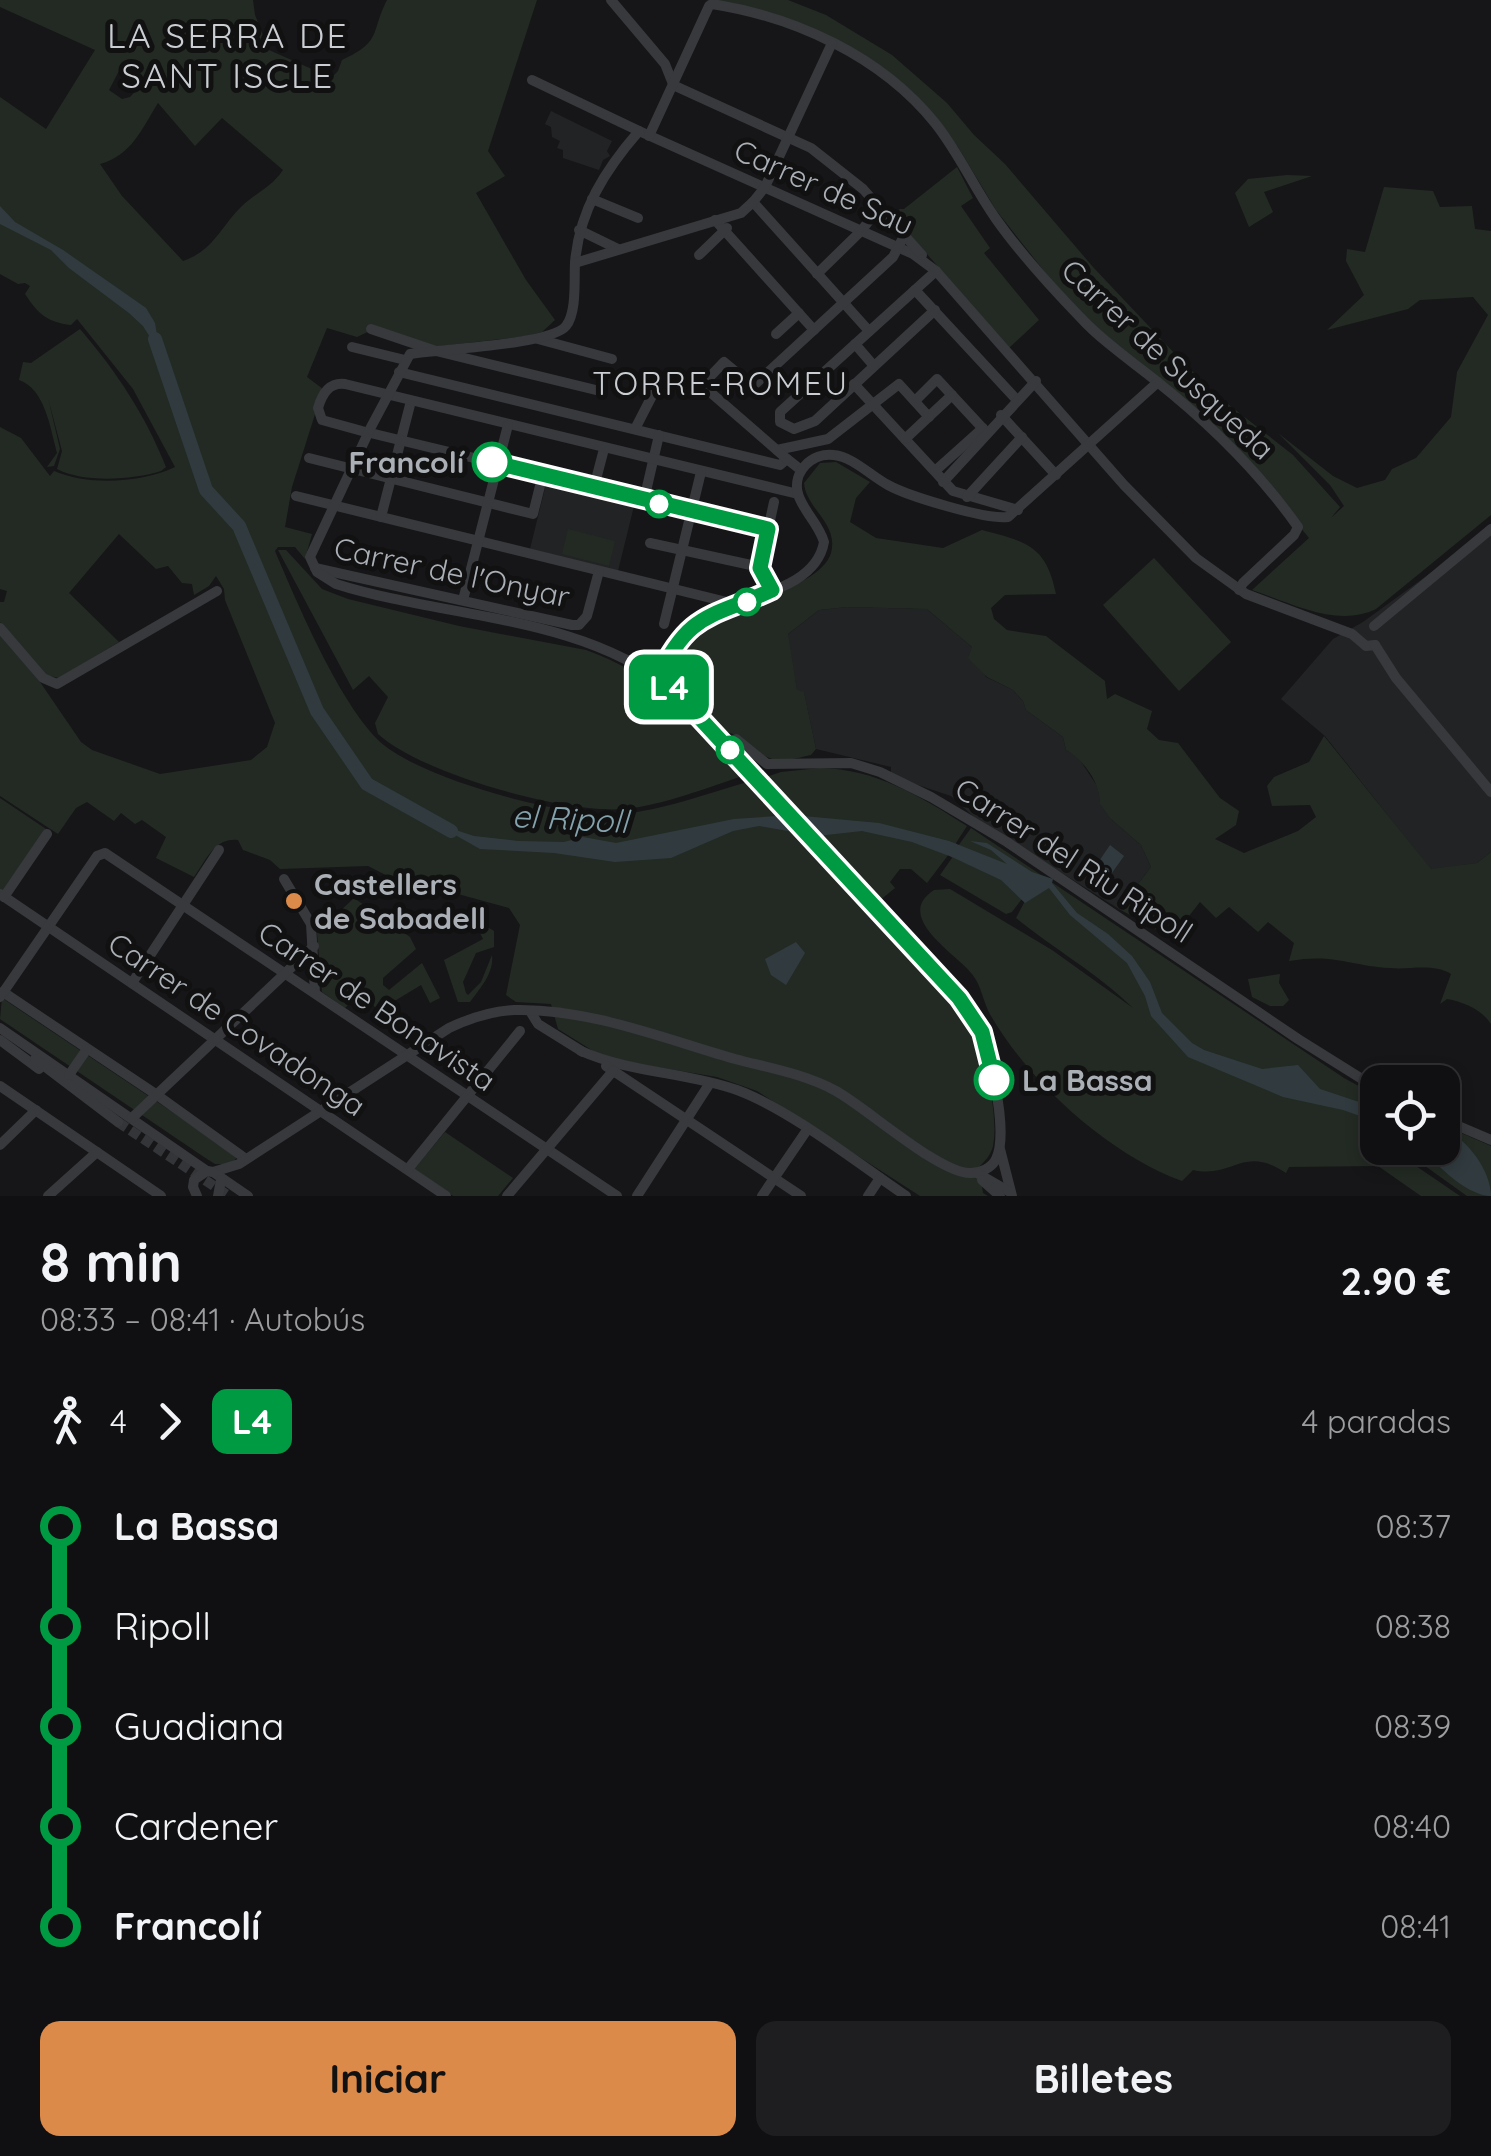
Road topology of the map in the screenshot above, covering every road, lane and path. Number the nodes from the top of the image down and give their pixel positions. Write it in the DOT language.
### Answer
graph roads {
  1 [pos="610,0"];
  2 [pos="832,43"];
  3 [pos="532,80"];
  4 [pos="673,85"];
  5 [pos="644,134"];
  6 [pos="787,135"];
  7 [pos="765,187"];
  8 [pos="592,199"];
  9 [pos="753,202"];
  10 [pos="879,208"];
  11 [pos="736,214"];
  12 [pos="638,218"];
  13 [pos="715,220"];
  14 [pos="579,230"];
  15 [pos="725,230"];
  16 [pos="862,231"];
  17 [pos="905,234"];
  18 [pos="898,247"];
  19 [pos="619,250"];
  20 [pos="699,255"];
  21 [pos="578,262"];
  22 [pos="936,271"];
  23 [pos="817,274"];
  24 [pos="916,290"];
  25 [pos="843,304"];
  26 [pos="935,310"];
  27 [pos="799,313"];
  28 [pos="371,329"];
  29 [pos="814,330"];
  30 [pos="869,331"];
  31 [pos="776,334"];
  32 [pos="537,338"];
  33 [pos="854,344"];
  34 [pos="352,348"];
  35 [pos="436,351"];
  36 [pos="612,358"];
  37 [pos="405,360"];
  38 [pos="874,366"];
  39 [pos="399,372"];
  40 [pos="1036,381"];
  41 [pos="1158,382"];
  42 [pos="854,384"];
  43 [pos="600,391"];
  44 [pos="654,392"];
  45 [pos="387,395"];
  46 [pos="952,396"];
  47 [pos="1016,399"];
  48 [pos="411,401"];
  49 [pos="915,401"];
  50 [pos="874,405"];
  51 [pos="1001,415"];
  52 [pos="929,417"];
  53 [pos="508,425"];
  54 [pos="635,429"];
  55 [pos="985,430"];
  56 [pos="368,432"];
  57 [pos="659,435"];
  58 [pos="1022,438"];
  59 [pos="905,439"];
  60 [pos="400,440"];
  61 [pos="1091,444"];
  62 [pos="604,448"];
  63 [pos="777,450"];
  64 [pos="309,458"];
  65 [pos="653,460"];
  66 [pos="783,462"];
  67 [pos="498,463"];
  68 [pos="350,468"];
  69 [pos="800,471"];
  70 [pos="935,471"];
  71 [pos="701,472"];
  72 [pos="543,474"];
  73 [pos="1056,475"];
  74 [pos="391,478"];
  75 [pos="943,482"];
  76 [pos="594,487"];
  77 [pos="798,494"];
  78 [pos="296,496"];
  79 [pos="967,496"];
  80 [pos="644,500"];
  81 [pos="774,502"];
  82 [pos="488,503"];
  83 [pos="332,505"];
  84 [pos="1018,510"];
  85 [pos="692,512"];
  86 [pos="381,517"];
  87 [pos="768,529"];
  88 [pos="1489,533"];
  89 [pos="479,541"];
  90 [pos="650,543"];
  91 [pos="682,550"];
  92 [pos="760,568"];
  93 [pos="599,570"];
  94 [pos="347,581"];
  95 [pos="672,588"];
  96 [pos="772,590"];
  97 [pos="1240,590"];
  98 [pos="218,591"];
  99 [pos="463,600"];
  100 [pos="740,605"];
  101 [pos="664,624"];
  102 [pos="0,628"];
  103 [pos="1366,630"];
  104 [pos="1375,646"];
  105 [pos="658,678"];
  106 [pos="728,748"];
  107 [pos="1491,792"];
  108 [pos="47,834"];
  109 [pos="220,850"];
  110 [pos="284,880"];
  111 [pos="2,896"];
  112 [pos="183,906"];
  113 [pos="48,928"];
  114 [pos="314,946"];
  115 [pos="284,974"];
  116 [pos="132,982"];
  117 [pos="315,993"];
  118 [pos="2,994"];
  119 [pos="530,1011"];
  120 [pos="520,1031"];
  121 [pos="0,1034"];
  122 [pos="215,1039"];
  123 [pos="87,1050"];
  124 [pos="581,1051"];
  125 [pos="407,1056"];
  126 [pos="637,1069"];
  127 [pos="613,1071"];
  128 [pos="69,1074"];
  129 [pos="1360,1077"];
  130 [pos="628,1081"];
  131 [pos="710,1082"];
  132 [pos="0,1086"];
  133 [pos="157,1094"];
  134 [pos="468,1097"];
  135 [pos="36,1110"];
  136 [pos="321,1110"];
  137 [pos="132,1118"];
  138 [pos="686,1120"];
  139 [pos="116,1125"];
  140 [pos="1460,1127"];
  141 [pos="807,1130"];
  142 [pos="1491,1140"];
  143 [pos="0,1145"];
  144 [pos="1000,1147"];
  145 [pos="547,1149"];
  146 [pos="96,1152"];
  147 [pos="242,1161"];
  148 [pos="408,1169"];
  149 [pos="974,1173"];
  150 [pos="214,1174"];
  151 [pos="774,1178"];
  152 [pos="880,1178"];
  153 [pos="193,1194"];
  154 [pos="1008,1195"];
  155 [pos="48,1196"];
  156 [pos="162,1196"];
  157 [pos="218,1196"];
  158 [pos="248,1196"];
  159 [pos="446,1196"];
  160 [pos="507,1196"];
  161 [pos="617,1196"];
  162 [pos="637,1196"];
  163 [pos="762,1196"];
  164 [pos="802,1196"];
  165 [pos="868,1196"];
  166 [pos="906,1196"];
  1 -- 4 [label="street"];
  2 -- 4 [label="street, Carrer de Susqueda"];
  2 -- 6 [label="street"];
  2 -- 41 [label="street, Carrer de Susqueda"];
  3 -- 5 [label="street, Carrer de Sau"];
  4 -- 5 [label="street"];
  4 -- 6 [label="street"];
  5 -- 7 [label="street, Carrer de Sau"];
  5 -- 8 [label="street"];
  6 -- 7 [label="street"];
  6 -- 10 [label="street"];
  7 -- 9 [label="street"];
  7 -- 16 [label="street, Carrer de Sau"];
  8 -- 12 [label="street"];
  8 -- 14 [label="street"];
  9 -- 11 [label="street"];
  9 -- 23 [label="street"];
  10 -- 16 [label="street"];
  10 -- 17 [label="street"];
  11 -- 13 [label="street"];
  11 -- 15 [label="street"];
  13 -- 15 [label="street"];
  13 -- 19 [label="street"];
  14 -- 19 [label="street"];
  14 -- 21 [label="street"];
  15 -- 20 [label="street"];
  15 -- 27 [label="street"];
  16 -- 18 [label="street, Carrer de Sau"];
  16 -- 23 [label="street"];
  17 -- 18 [label="street"];
  17 -- 22 [label="street"];
  18 -- 22 [label="street, Carrer de Sau"];
  18 -- 25 [label="street"];
  19 -- 21 [label="street"];
  21 -- 32 [label="street"];
  22 -- 24 [label="street"];
  22 -- 40 [label="street, Carrer de Sau"];
  23 -- 25 [label="street"];
  24 -- 26 [label="street"];
  24 -- 30 [label="street"];
  25 -- 29 [label="street"];
  25 -- 30 [label="street"];
  26 -- 38 [label="street"];
  26 -- 47 [label="street"];
  27 -- 29 [label="street"];
  27 -- 31 [label="street"];
  28 -- 35 [label="street"];
  29 -- 63 [label="street"];
  30 -- 33 [label="street"];
  32 -- 35 [label="street"];
  32 -- 36 [label="street"];
  33 -- 38 [label="street"];
  33 -- 42 [label="street"];
  34 -- 37 [label="street"];
  35 -- 37 [label="street"];
  35 -- 43 [label="street"];
  37 -- 39 [label="street"];
  38 -- 42 [label="street"];
  39 -- 45 [label="street"];
  39 -- 54 [label="street"];
  40 -- 47 [label="street"];
  40 -- 61 [label="street, Carrer de Sau"];
  41 -- 61 [label="street"];
  41 -- 97 [label="street, Carrer de Susqueda"];
  42 -- 50 [label="street"];
  44 -- 54 [label="street"];
  45 -- 48 [label="street"];
  45 -- 56 [label="street"];
  45 -- 56 [label="street"];
  46 -- 49 [label="street"];
  46 -- 52 [label="street"];
  46 -- 55 [label="street"];
  47 -- 51 [label="street"];
  48 -- 53 [label="street"];
  48 -- 60 [label="street"];
  49 -- 50 [label="street"];
  49 -- 52 [label="street"];
  50 -- 59 [label="street"];
  50 -- 63 [label="street"];
  51 -- 55 [label="street"];
  51 -- 58 [label="street"];
  52 -- 59 [label="street"];
  53 -- 62 [label="street"];
  53 -- 67 [label="street"];
  54 -- 57 [label="street"];
  55 -- 70 [label="street"];
  55 -- 75 [label="street"];
  56 -- 60 [label="street"];
  56 -- 68 [label="street"];
  57 -- 65 [label="street"];
  57 -- 66 [label="street"];
  58 -- 73 [label="street"];
  58 -- 79 [label="street"];
  59 -- 70 [label="street"];
  60 -- 67 [label="street"];
  60 -- 74 [label="street"];
  61 -- 73 [label="street"];
  61 -- 97 [label="street, Carrer de Sau"];
  62 -- 65 [label="street"];
  62 -- 76 [label="street"];
  63 -- 66 [label="street"];
  64 -- 68 [label="street"];
  65 -- 71 [label="street"];
  65 -- 80 [label="street"];
  66 -- 69 [label="street"];
  67 -- 72 [label="street"];
  67 -- 82 [label="street"];
  68 -- 74 [label="street"];
  68 -- 83 [label="street"];
  69 -- 77 [label="street"];
  69 -- 84 [label="street"];
  70 -- 75 [label="street"];
  71 -- 77 [label="street"];
  71 -- 85 [label="street"];
  72 -- 76 [label="street"];
  72 -- 82 [label="street"];
  73 -- 84 [label="street"];
  74 -- 82 [label="street"];
  74 -- 86 [label="street"];
  75 -- 79 [label="street"];
  76 -- 80 [label="street"];
  77 -- 96 [label="street"];
  78 -- 83 [label="street"];
  79 -- 84 [label="street"];
  80 -- 85 [label="street"];
  81 -- 87 [label="street"];
  82 -- 89 [label="street"];
  83 -- 86 [label="street"];
  83 -- 94 [label="street, Carrer de l'Onyar"];
  85 -- 87 [label="street"];
  85 -- 91 [label="street"];
  86 -- 89 [label="street"];
  87 -- 92 [label="street"];
  88 -- 103 [label="street"];
  89 -- 93 [label="street"];
  89 -- 99 [label="street"];
  90 -- 91 [label="street"];
  91 -- 92 [label="street"];
  91 -- 95 [label="street"];
  92 -- 96 [label="street"];
  93 -- 95 [label="street"];
  93 -- 99 [label="street, Carrer de l'Onyar"];
  94 -- 99 [label="street, Carrer de l'Onyar"];
  94 -- 105 [label="street"];
  95 -- 100 [label="street"];
  95 -- 101 [label="street"];
  96 -- 100 [label="street"];
  97 -- 103 [label="street, Carrer de Sau"];
  98 -- 102 [label="street"];
  100 -- 105 [label="street"];
  103 -- 104 [label="street"];
  103 -- 104 [label="street"];
  104 -- 107 [label="street"];
  105 -- 106 [label="street"];
  106 -- 129 [label="street, Carrer del Riu Ripoll"];
  106 -- 144 [label="street"];
  108 -- 111 [label="street"];
  109 -- 112 [label="street"];
  110 -- 114 [label="street"];
  111 -- 113 [label="street, Carrer de Covadonga"];
  112 -- 113 [label="street, Carrer de Bonavista"];
  112 -- 115 [label="street, Carrer de Bonavista"];
  112 -- 116 [label="street"];
  113 -- 116 [label="street, Carrer de Covadonga"];
  113 -- 118 [label="street"];
  114 -- 115 [label="street"];
  114 -- 117 [label="street"];
  115 -- 117 [label="street, Carrer de Bonavista"];
  115 -- 122 [label="street"];
  116 -- 122 [label="street, Carrer de Covadonga"];
  117 -- 125 [label="street, Carrer de Bonavista"];
  118 -- 123 [label="street"];
  119 -- 124 [label="street"];
  119 -- 125 [label="street"];
  119 -- 149 [label="street"];
  120 -- 134 [label="street"];
  121 -- 128 [label="street"];
  121 -- 139 [label="street"];
  122 -- 133 [label="street"];
  122 -- 136 [label="street, Carrer de Covadonga"];
  123 -- 128 [label="street"];
  123 -- 133 [label="street"];
  124 -- 126 [label="street"];
  124 -- 127 [label="street"];
  125 -- 134 [label="street, Carrer de Bonavista"];
  125 -- 136 [label="street"];
  126 -- 130 [label="street"];
  126 -- 131 [label="street"];
  127 -- 130 [label="street"];
  127 -- 145 [label="street"];
  128 -- 137 [label="street"];
  130 -- 138 [label="street"];
  131 -- 138 [label="street"];
  131 -- 141 [label="street"];
  132 -- 135 [label="street"];
  133 -- 137 [label="street"];
  133 -- 147 [label="street"];
  134 -- 145 [label="street, Carrer de Bonavista"];
  134 -- 148 [label="street"];
  135 -- 143 [label="street"];
  135 -- 146 [label="street"];
  136 -- 147 [label="street"];
  136 -- 148 [label="street, Carrer de Covadonga"];
  137 -- 150 [label="street"];
  138 -- 151 [label="street"];
  138 -- 162 [label="street"];
  140 -- 142 [label="street"];
  141 -- 151 [label="street"];
  141 -- 152 [label="street"];
  144 -- 149 [label="street"];
  144 -- 154 [label="street"];
  145 -- 160 [label="street"];
  145 -- 161 [label="street, Carrer de Bonavista"];
  146 -- 155 [label="street"];
  146 -- 156 [label="street"];
  147 -- 150 [label="street"];
  148 -- 159 [label="street, Carrer de Covadonga"];
  149 -- 154 [label="street"];
  150 -- 153 [label="street"];
  150 -- 157 [label="street"];
  150 -- 158 [label="street"];
  151 -- 163 [label="street"];
  151 -- 164 [label="street"];
  152 -- 165 [label="street"];
  152 -- 166 [label="street"];
}
